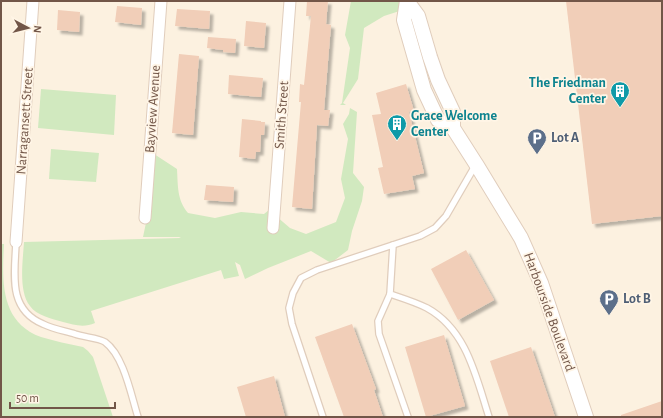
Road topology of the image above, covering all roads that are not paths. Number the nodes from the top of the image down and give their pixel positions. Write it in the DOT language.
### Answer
graph roads {
  1 [pos="33,1"];
  2 [pos="161,1"];
  3 [pos="290,1"];
  4 [pos="407,1"];
  5 [pos="476,164"];
  6 [pos="145,218"];
  7 [pos="273,228"];
  8 [pos="16,242"];
  9 [pos="393,245"];
  10 [pos="390,294"];
  11 [pos="138,417"];
  12 [pos="323,417"];
  13 [pos="408,417"];
  14 [pos="489,417"];
  15 [pos="586,417"];
  1 -- 8 [label="street, Narragansett Street"];
  2 -- 6 [label="street, Bayview Avenue"];
  3 -- 7 [label="street, Smith Street"];
  4 -- 5 [label="street, Harbourside Boulevard"];
  5 -- 9 [label="lane"];
  5 -- 15 [label="street, Harbourside Boulevard"];
  8 -- 11 [label="lane"];
  9 -- 10 [label="lane"];
  9 -- 12 [label="lane"];
  10 -- 13 [label="lane"];
  10 -- 14 [label="lane"];
}
